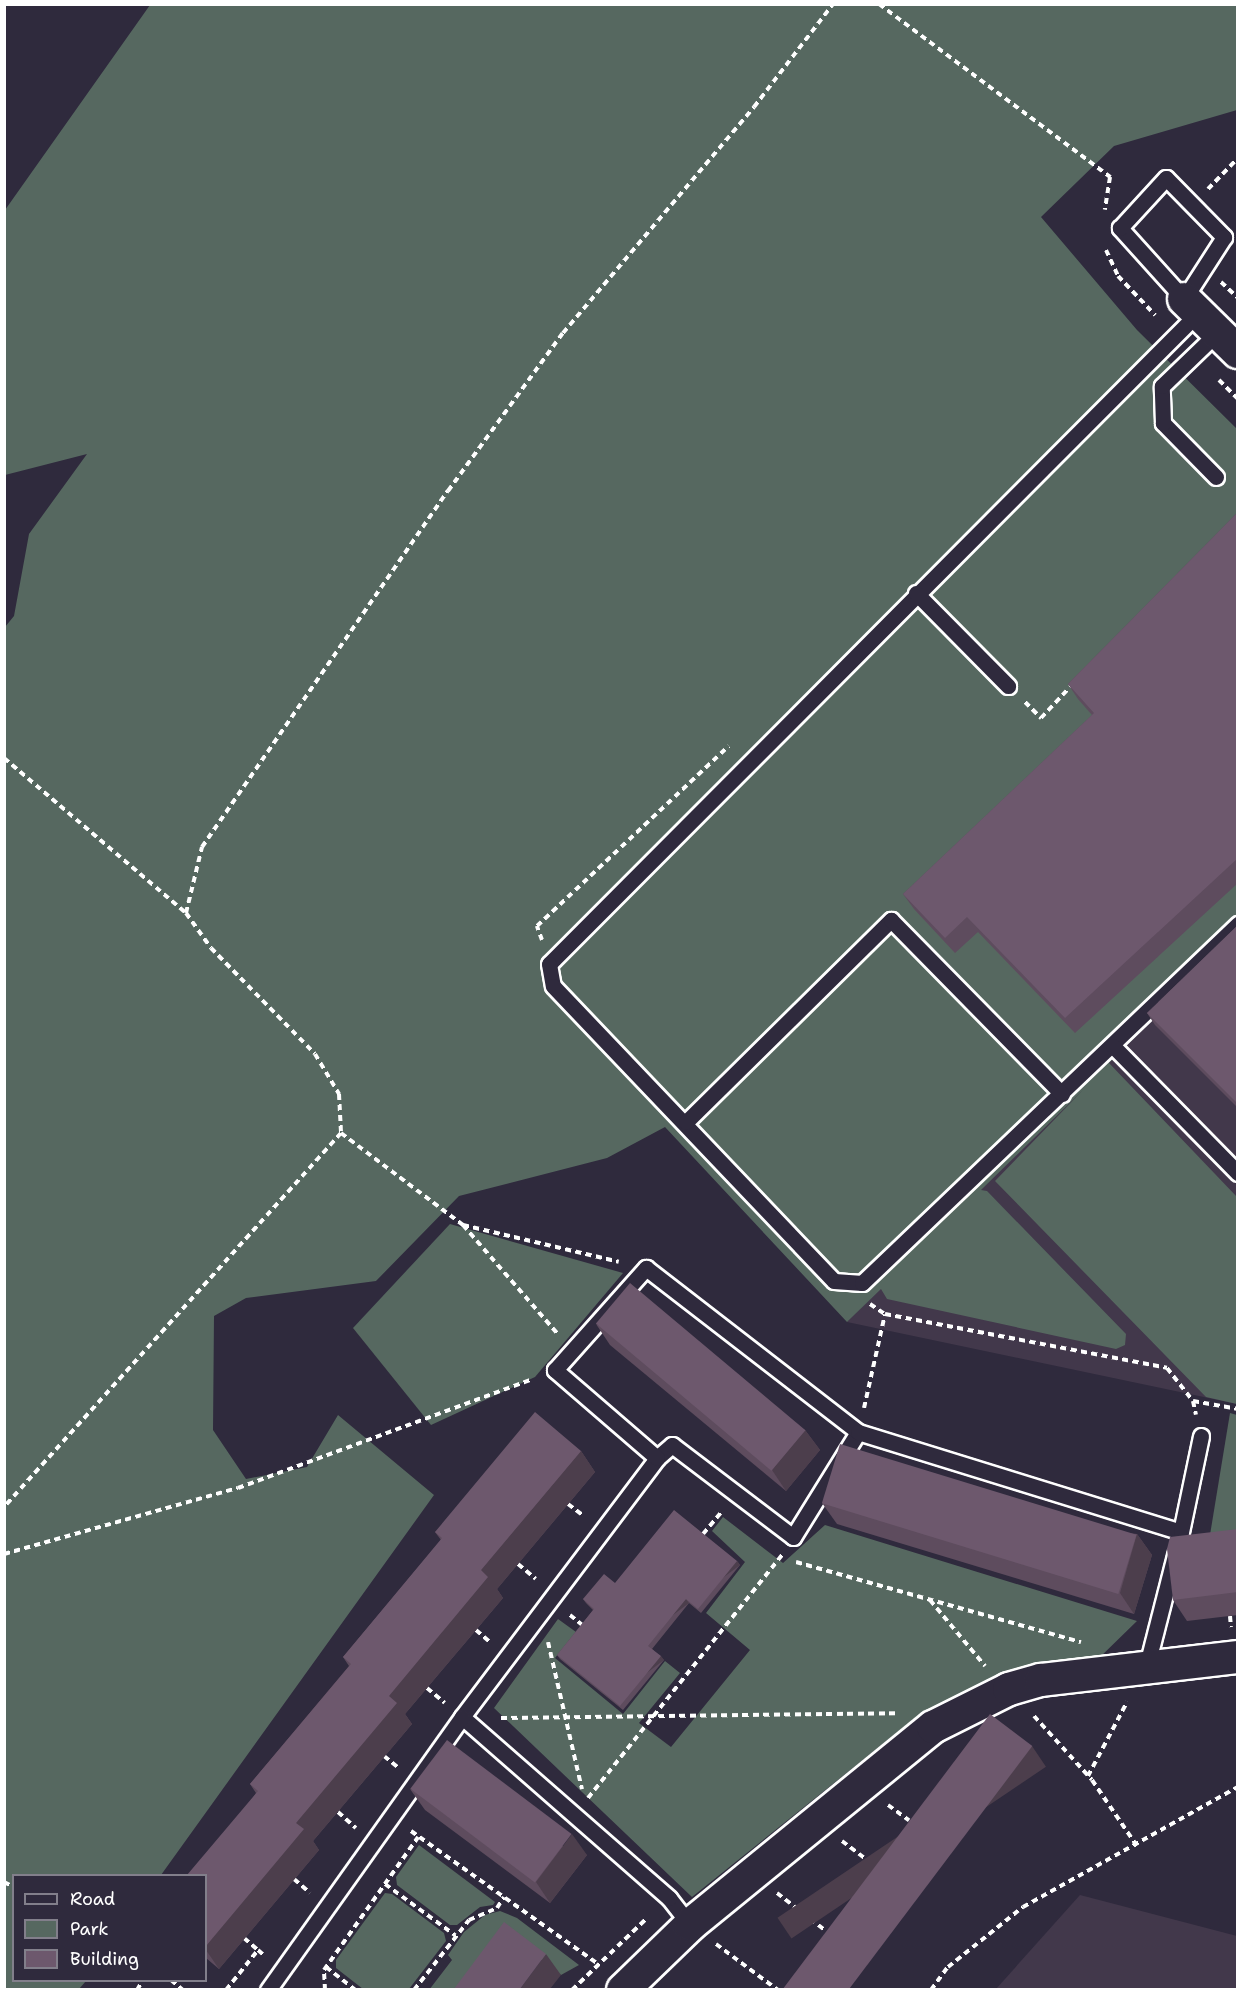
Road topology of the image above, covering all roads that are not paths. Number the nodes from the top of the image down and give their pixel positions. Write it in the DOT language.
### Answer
graph roads {
  1 [pos="1209,324"];
  2 [pos="1216,477"];
  3 [pos="916,594"];
  4 [pos="1008,686"];
  5 [pos="1238,924"];
  6 [pos="1113,1046"];
  7 [pos="1062,1094"];
  8 [pos="686,1122"];
  9 [pos="1238,1173"];
  10 [pos="858,1432"];
  11 [pos="1201,1436"];
  12 [pos="657,1458"];
  13 [pos="1181,1532"];
  14 [pos="1238,1657"];
  15 [pos="1147,1665"];
  16 [pos="462,1717"];
  17 [pos="690,1925"];
  18 [pos="268,1989"];
  19 [pos="623,1989"];
  1 -- 1 [label="lane"];
  1 -- 2 [label="lane"];
  1 -- 3 [label="lane"];
  3 -- 4 [label="lane"];
  3 -- 8 [label="lane"];
  5 -- 6 [label="lane"];
  6 -- 7 [label="lane"];
  6 -- 9 [label="lane"];
  7 -- 8 [label="lane"];
  7 -- 8 [label="lane"];
  10 -- 12 [label="lane"];
  10 -- 12 [label="lane"];
  10 -- 13 [label="lane"];
  11 -- 13 [label="lane"];
  12 -- 16 [label="lane"];
  13 -- 15 [label="lane"];
  14 -- 15 [label="street"];
  15 -- 17 [label="street"];
  16 -- 17 [label="lane"];
  16 -- 18 [label="lane"];
  17 -- 19 [label="street"];
}
